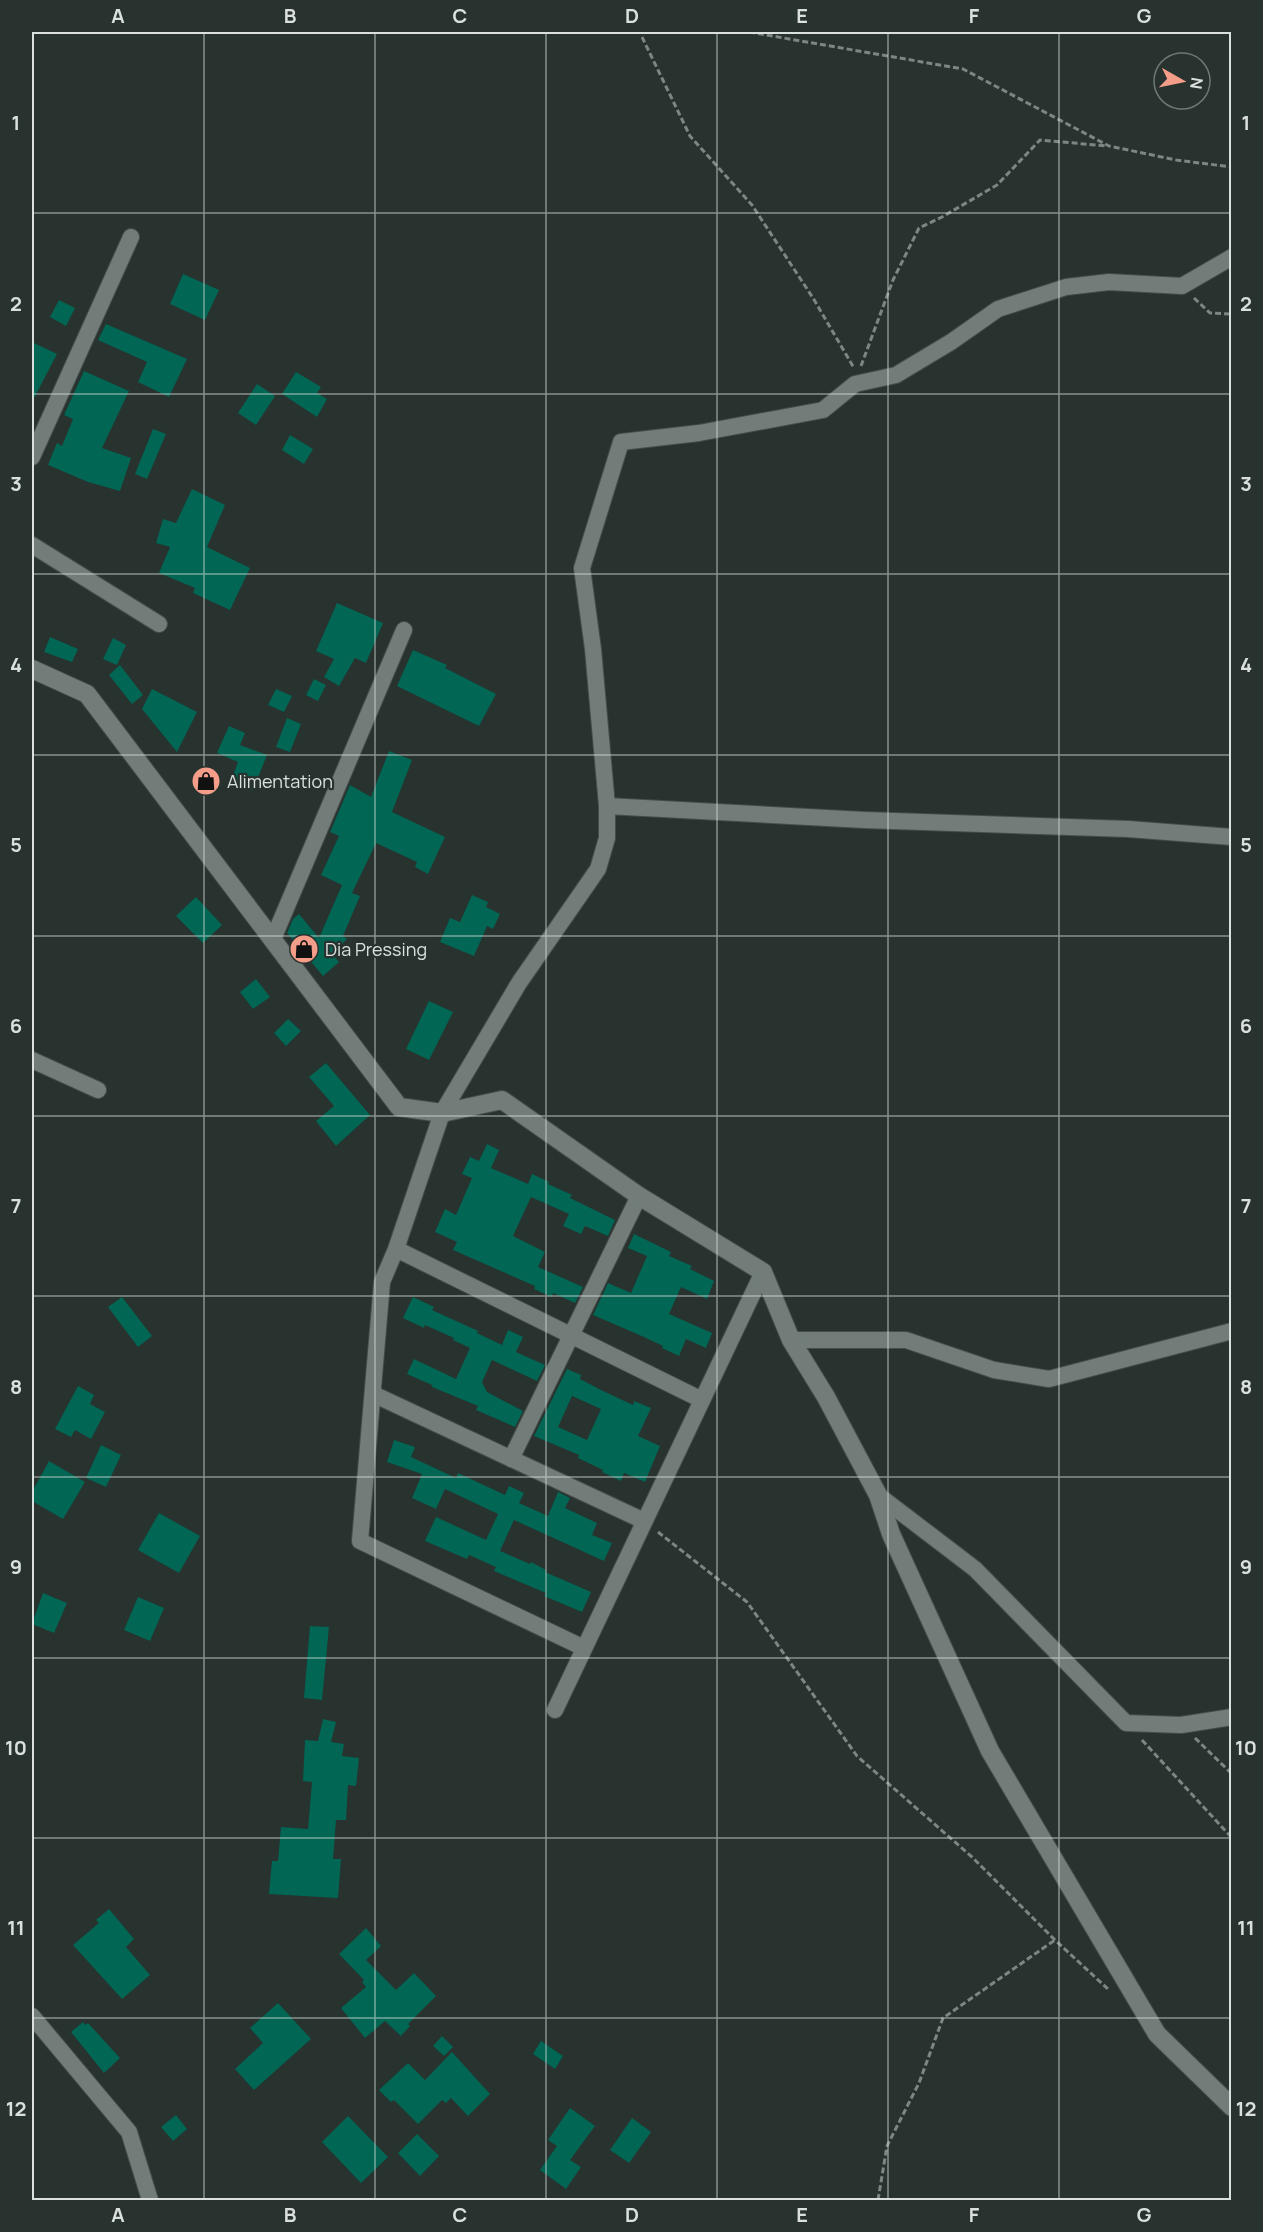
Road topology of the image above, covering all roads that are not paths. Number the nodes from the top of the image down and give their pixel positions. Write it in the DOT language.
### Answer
graph roads {
  1 [pos="131,237"];
  2 [pos="1232,257"];
  3 [pos="32,457"];
  4 [pos="32,545"];
  5 [pos="159,624"];
  6 [pos="404,630"];
  7 [pos="32,669"];
  8 [pos="607,806"];
  9 [pos="1232,837"];
  10 [pos="273,939"];
  11 [pos="32,1060"];
  12 [pos="98,1090"];
  13 [pos="442,1113"];
  14 [pos="639,1196"];
  15 [pos="396,1249"];
  16 [pos="763,1272"];
  17 [pos="1232,1331"];
  18 [pos="571,1336"];
  19 [pos="791,1340"];
  20 [pos="373,1394"];
  21 [pos="702,1400"];
  22 [pos="511,1459"];
  23 [pos="878,1495"];
  24 [pos="644,1521"];
  25 [pos="584,1648"];
  26 [pos="555,1710"];
  27 [pos="1232,1717"];
  28 [pos="32,2016"];
  29 [pos="1232,2106"];
  30 [pos="150,2200"];
  1 -- 3 [label="street"];
  2 -- 8 [label="street"];
  4 -- 5 [label="street"];
  6 -- 10 [label="street"];
  7 -- 10 [label="street"];
  8 -- 9 [label="street"];
  8 -- 13 [label="street"];
  10 -- 13 [label="street"];
  11 -- 12 [label="street"];
  13 -- 14 [label="street"];
  13 -- 15 [label="street"];
  14 -- 16 [label="street"];
  14 -- 18 [label="street"];
  15 -- 18 [label="street"];
  15 -- 20 [label="street"];
  16 -- 19 [label="street"];
  16 -- 21 [label="street"];
  17 -- 19 [label="street"];
  18 -- 21 [label="street"];
  18 -- 22 [label="street"];
  19 -- 23 [label="street"];
  20 -- 22 [label="street"];
  20 -- 25 [label="street"];
  21 -- 24 [label="street"];
  22 -- 24 [label="street"];
  23 -- 27 [label="street"];
  23 -- 29 [label="street"];
  24 -- 25 [label="street"];
  25 -- 26 [label="street"];
  28 -- 30 [label="street"];
}
